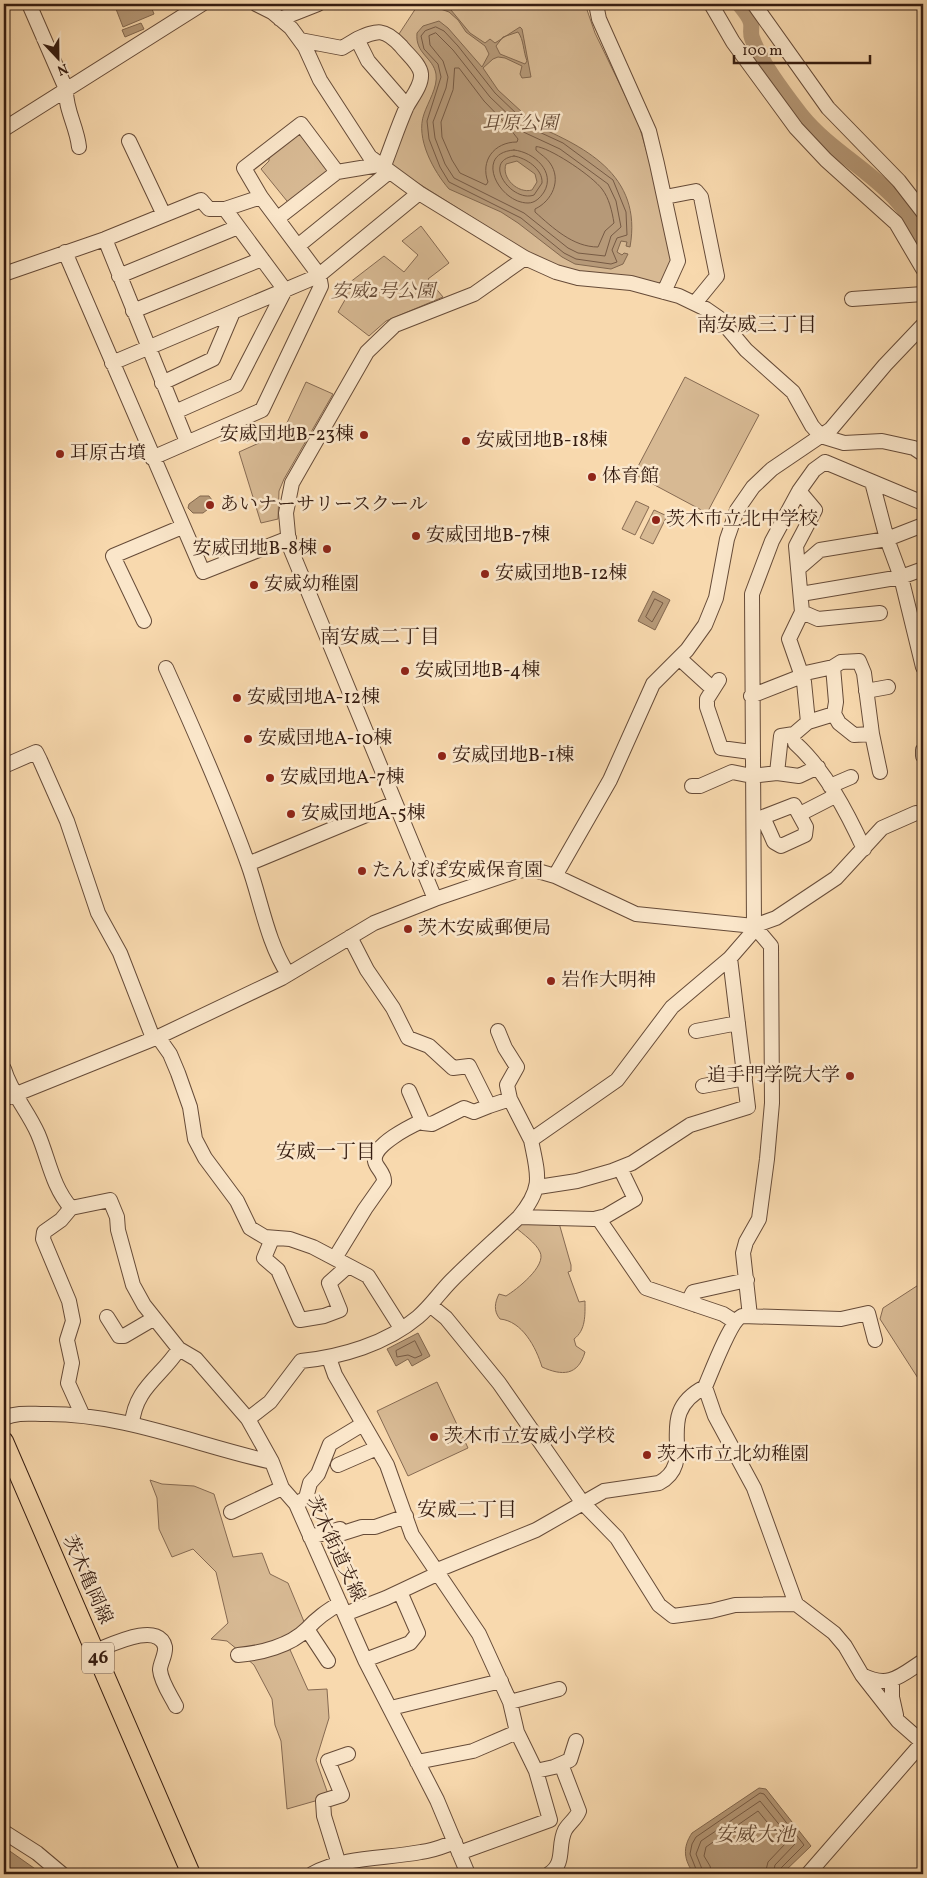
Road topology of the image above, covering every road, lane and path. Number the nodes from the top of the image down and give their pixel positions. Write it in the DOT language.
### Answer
graph roads {
  1 [pos="29,4"];
  2 [pos="202,4"];
  3 [pos="256,4"];
  4 [pos="318,4"];
  5 [pos="596,4"];
  6 [pos="711,4"];
  7 [pos="754,4"];
  8 [pos="280,19"];
  9 [pos="357,39"];
  10 [pos="300,40"];
  11 [pos="66,89"];
  12 [pos="408,106"];
  13 [pos="4,129"];
  14 [pos="129,141"];
  15 [pos="79,147"];
  16 [pos="384,169"];
  17 [pos="337,172"];
  18 [pos="419,193"];
  19 [pos="261,197"];
  20 [pos="665,197"];
  21 [pos="224,209"];
  22 [pos="923,212"];
  23 [pos="164,215"];
  24 [pos="278,218"];
  25 [pos="238,228"];
  26 [pos="104,239"];
  27 [pos="299,245"];
  28 [pos="65,252"];
  29 [pos="525,258"];
  30 [pos="262,259"];
  31 [pos="923,269"];
  32 [pos="4,274"];
  33 [pos="319,275"];
  34 [pos="119,276"];
  35 [pos="285,290"];
  36 [pos="664,292"];
  37 [pos="923,294"];
  38 [pos="852,299"];
  39 [pos="694,303"];
  40 [pos="133,312"];
  41 [pos="233,312"];
  42 [pos="923,325"];
  43 [pos="148,348"];
  44 [pos="112,363"];
  45 [pos="162,382"];
  46 [pos="175,412"];
  47 [pos="821,436"];
  48 [pos="187,442"];
  49 [pos="923,454"];
  50 [pos="152,458"];
  51 [pos="825,462"];
  52 [pos="872,482"];
  53 [pos="799,492"];
  54 [pos="923,504"];
  55 [pos="923,525"];
  56 [pos="182,527"];
  57 [pos="288,538"];
  58 [pos="887,539"];
  59 [pos="798,569"];
  60 [pos="923,569"];
  61 [pos="901,577"];
  62 [pos="801,594"];
  63 [pos="802,612"];
  64 [pos="880,613"];
  65 [pos="917,614"];
  66 [pos="144,621"];
  67 [pos="679,658"];
  68 [pos="923,660"];
  69 [pos="832,667"];
  70 [pos="166,668"];
  71 [pos="801,675"];
  72 [pos="888,687"];
  73 [pos="866,691"];
  74 [pos="751,696"];
  75 [pos="834,714"];
  76 [pos="808,722"];
  77 [pos="872,734"];
  78 [pos="795,743"];
  79 [pos="923,750"];
  80 [pos="751,752"];
  81 [pos="923,756"];
  82 [pos="4,766"];
  83 [pos="818,767"];
  84 [pos="880,772"];
  85 [pos="777,773"];
  86 [pos="752,776"];
  87 [pos="852,777"];
  88 [pos="692,786"];
  89 [pos="833,791"];
  90 [pos="395,803"];
  91 [pos="800,814"];
  92 [pos="916,814"];
  93 [pos="864,849"];
  94 [pos="248,864"];
  95 [pos="555,876"];
  96 [pos="435,898"];
  97 [pos="754,926"];
  98 [pos="350,937"];
  99 [pos="730,958"];
  100 [pos="288,974"];
  101 [pos="738,1023"];
  102 [pos="498,1031"];
  103 [pos="696,1031"];
  104 [pos="155,1038"];
  105 [pos="4,1068"];
  106 [pos="745,1078"];
  107 [pos="703,1086"];
  108 [pos="409,1091"];
  109 [pos="10,1096"];
  110 [pos="510,1099"];
  111 [pos="489,1106"];
  112 [pos="422,1120"];
  113 [pos="531,1140"];
  114 [pos="620,1168"];
  115 [pos="538,1187"];
  116 [pos="71,1208"];
  117 [pos="519,1217"];
  118 [pos="598,1218"];
  119 [pos="272,1239"];
  120 [pos="336,1258"];
  121 [pos="348,1266"];
  122 [pos="747,1280"];
  123 [pos="430,1305"];
  124 [pos="696,1305"];
  125 [pos="750,1316"];
  126 [pos="107,1317"];
  127 [pos="153,1318"];
  128 [pos="734,1320"];
  129 [pos="401,1328"];
  130 [pos="875,1340"];
  131 [pos="179,1349"];
  132 [pos="329,1358"];
  133 [pos="705,1386"];
  134 [pos="82,1414"];
  135 [pos="4,1418"];
  136 [pos="248,1419"];
  137 [pos="132,1424"];
  138 [pos="362,1424"];
  139 [pos="4,1441"];
  140 [pos="377,1448"];
  141 [pos="272,1462"];
  142 [pos="338,1466"];
  143 [pos="282,1488"];
  144 [pos="582,1502"];
  145 [pos="296,1504"];
  146 [pos="231,1512"];
  147 [pos="406,1516"];
  148 [pos="310,1537"];
  149 [pos="436,1573"];
  150 [pos="401,1594"];
  151 [pos="796,1604"];
  152 [pos="343,1609"];
  153 [pos="307,1629"];
  154 [pos="95,1651"];
  155 [pos="238,1655"];
  156 [pos="365,1660"];
  157 [pos="328,1661"];
  158 [pos="923,1662"];
  159 [pos="862,1674"];
  160 [pos="501,1681"];
  161 [pos="892,1681"];
  162 [pos="559,1689"];
  163 [pos="510,1702"];
  164 [pos="176,1706"];
  165 [pos="391,1708"];
  166 [pos="898,1721"];
  167 [pos="517,1732"];
  168 [pos="576,1741"];
  169 [pos="923,1742"];
  170 [pos="348,1754"];
  171 [pos="417,1762"];
  172 [pos="561,1764"];
  173 [pos="536,1771"];
  174 [pos="4,1832"];
  175 [pos="457,1848"];
  176 [pos="341,1868"];
  177 [pos="558,1871"];
  178 [pos="62,1874"];
  179 [pos="191,1874"];
  180 [pos="312,1874"];
  181 [pos="468,1874"];
  182 [pos="808,1874"];
  1 -- 11 [label="street"];
  2 -- 11 [label="street"];
  3 -- 8 [label="street"];
  4 -- 8 [label="street"];
  5 -- 20 [label="street"];
  6 -- 31 [label="street"];
  7 -- 22 [label="street"];
  8 -- 10 [label="street"];
  9 -- 10 [label="street"];
  9 -- 12 [label="street"];
  9 -- 12 [label="street"];
  10 -- 16 [label="street"];
  11 -- 13 [label="street"];
  11 -- 15 [label="street"];
  12 -- 16 [label="street"];
  14 -- 23 [label="street"];
  16 -- 17 [label="street"];
  16 -- 18 [label="street"];
  16 -- 27 [label="street"];
  17 -- 19 [label="street"];
  17 -- 24 [label="street"];
  18 -- 29 [label="street"];
  18 -- 33 [label="street"];
  19 -- 21 [label="street"];
  19 -- 24 [label="street"];
  20 -- 36 [label="street"];
  20 -- 39 [label="street"];
  21 -- 23 [label="street"];
  21 -- 25 [label="street"];
  23 -- 26 [label="street"];
  24 -- 27 [label="street"];
  25 -- 30 [label="street"];
  25 -- 34 [label="street"];
  26 -- 28 [label="street"];
  26 -- 34 [label="street"];
  27 -- 33 [label="street"];
  28 -- 32 [label="street"];
  28 -- 44 [label="street"];
  29 -- 36 [label="street"];
  29 -- 57 [label="street"];
  30 -- 35 [label="street"];
  30 -- 40 [label="street"];
  33 -- 35 [label="street"];
  33 -- 48 [label="street"];
  34 -- 40 [label="street"];
  35 -- 41 [label="street"];
  35 -- 46 [label="street"];
  36 -- 39 [label="street"];
  37 -- 38 [label="street"];
  39 -- 47 [label="street"];
  40 -- 43 [label="street"];
  41 -- 43 [label="street"];
  41 -- 45 [label="street"];
  42 -- 47 [label="street"];
  43 -- 44 [label="street"];
  43 -- 45 [label="street"];
  44 -- 50 [label="street"];
  45 -- 46 [label="street"];
  46 -- 48 [label="street"];
  47 -- 49 [label="street"];
  47 -- 51 [label="street"];
  47 -- 67 [label="street"];
  48 -- 50 [label="street"];
  50 -- 56 [label="street"];
  51 -- 52 [label="street"];
  51 -- 53 [label="street"];
  52 -- 54 [label="street"];
  52 -- 58 [label="street"];
  53 -- 59 [label="street"];
  53 -- 74 [label="street"];
  55 -- 58 [label="street"];
  56 -- 57 [label="street"];
  56 -- 66 [label="street"];
  57 -- 90 [label="street"];
  58 -- 59 [label="street"];
  58 -- 61 [label="street"];
  59 -- 62 [label="street"];
  60 -- 61 [label="street"];
  61 -- 62 [label="street"];
  61 -- 65 [label="street"];
  62 -- 63 [label="street"];
  63 -- 64 [label="street"];
  63 -- 71 [label="street"];
  65 -- 68 [label="street"];
  67 -- 80 [label="street"];
  67 -- 95 [label="street"];
  69 -- 71 [label="street"];
  69 -- 73 [label="street"];
  69 -- 75 [label="street"];
  70 -- 94 [label="street"];
  71 -- 74 [label="street"];
  71 -- 76 [label="street"];
  72 -- 73 [label="street"];
  73 -- 77 [label="street"];
  74 -- 80 [label="street"];
  75 -- 76 [label="street"];
  75 -- 77 [label="street"];
  76 -- 85 [label="street"];
  77 -- 84 [label="street"];
  78 -- 83 [label="street"];
  79 -- 81 [label="street"];
  80 -- 86 [label="street"];
  82 -- 104 [label="street"];
  83 -- 85 [label="street"];
  83 -- 89 [label="street"];
  85 -- 86 [label="street"];
  86 -- 88 [label="street"];
  86 -- 97 [label="street"];
  87 -- 89 [label="street"];
  89 -- 91 [label="street"];
  89 -- 93 [label="street"];
  90 -- 94 [label="street"];
  90 -- 96 [label="street"];
  92 -- 93 [label="street"];
  93 -- 97 [label="street"];
  94 -- 100 [label="street"];
  95 -- 96 [label="street"];
  95 -- 97 [label="street"];
  96 -- 98 [label="street"];
  97 -- 99 [label="street"];
  97 -- 122 [label="street"];
  98 -- 100 [label="street"];
  98 -- 111 [label="street"];
  99 -- 101 [label="street"];
  99 -- 113 [label="street"];
  100 -- 104 [label="street"];
  101 -- 103 [label="street"];
  101 -- 106 [label="street"];
  102 -- 110 [label="street"];
  104 -- 109 [label="street"];
  104 -- 119 [label="street"];
  105 -- 109 [label="street"];
  106 -- 107 [label="street"];
  106 -- 114 [label="street"];
  108 -- 112 [label="street"];
  109 -- 116 [label="street"];
  110 -- 111 [label="street"];
  110 -- 113 [label="street"];
  111 -- 112 [label="street"];
  112 -- 120 [label="street"];
  113 -- 115 [label="street"];
  114 -- 115 [label="street"];
  114 -- 118 [label="street"];
  115 -- 117 [label="street"];
  116 -- 127 [label="street, 茨木街道支線"];
  116 -- 134 [label="street"];
  117 -- 118 [label="street"];
  117 -- 123 [label="street"];
  118 -- 124 [label="street"];
  119 -- 120 [label="street"];
  119 -- 121 [label="street"];
  120 -- 121 [label="street"];
  121 -- 129 [label="street"];
  122 -- 124 [label="street"];
  122 -- 125 [label="street"];
  123 -- 129 [label="street"];
  123 -- 144 [label="street"];
  124 -- 128 [label="street"];
  125 -- 128 [label="street"];
  125 -- 130 [label="street"];
  126 -- 127 [label="street"];
  127 -- 131 [label="street, 茨木街道支線"];
  128 -- 133 [label="street"];
  129 -- 132 [label="street"];
  131 -- 136 [label="street, 茨木街道支線"];
  131 -- 137 [label="street"];
  132 -- 136 [label="street"];
  132 -- 138 [label="street"];
  133 -- 144 [label="street"];
  133 -- 151 [label="street"];
  134 -- 135 [label="street"];
  134 -- 137 [label="street"];
  136 -- 141 [label="street, 茨木街道支線"];
  137 -- 141 [label="street"];
  138 -- 140 [label="street"];
  138 -- 145 [label="street"];
  139 -- 154 [label="main road, 茨木亀岡線 / 46"];
  140 -- 142 [label="street"];
  140 -- 147 [label="street"];
  141 -- 143 [label="street, 茨木街道支線"];
  143 -- 145 [label="street, 茨木街道支線"];
  143 -- 146 [label="street"];
  144 -- 149 [label="street"];
  144 -- 151 [label="street"];
  145 -- 148 [label="street, 茨木街道支線"];
  147 -- 148 [label="street"];
  147 -- 149 [label="street"];
  148 -- 152 [label="street, 茨木街道支線"];
  149 -- 152 [label="street"];
  149 -- 160 [label="street"];
  150 -- 156 [label="street"];
  151 -- 159 [label="street"];
  152 -- 153 [label="street"];
  152 -- 156 [label="street, 茨木街道支線"];
  153 -- 155 [label="street"];
  153 -- 157 [label="street"];
  154 -- 164 [label="street"];
  154 -- 179 [label="main road, 茨木亀岡線 / 46"];
  156 -- 165 [label="street, 茨木街道支線"];
  158 -- 161 [label="street"];
  159 -- 161 [label="street"];
  159 -- 166 [label="street"];
  160 -- 163 [label="street"];
  160 -- 165 [label="street"];
  161 -- 166 [label="street"];
  162 -- 163 [label="street"];
  163 -- 167 [label="street"];
  165 -- 171 [label="street, 茨木街道支線"];
  166 -- 169 [label="street"];
  167 -- 171 [label="street"];
  167 -- 173 [label="street"];
  168 -- 172 [label="street"];
  169 -- 182 [label="street"];
  170 -- 176 [label="street"];
  171 -- 175 [label="street, 茨木街道支線"];
  172 -- 173 [label="street"];
  172 -- 177 [label="street"];
  173 -- 175 [label="street"];
  174 -- 178 [label="street"];
  175 -- 176 [label="street"];
  175 -- 181 [label="street, 茨木街道支線"];
  176 -- 180 [label="street"];
}
